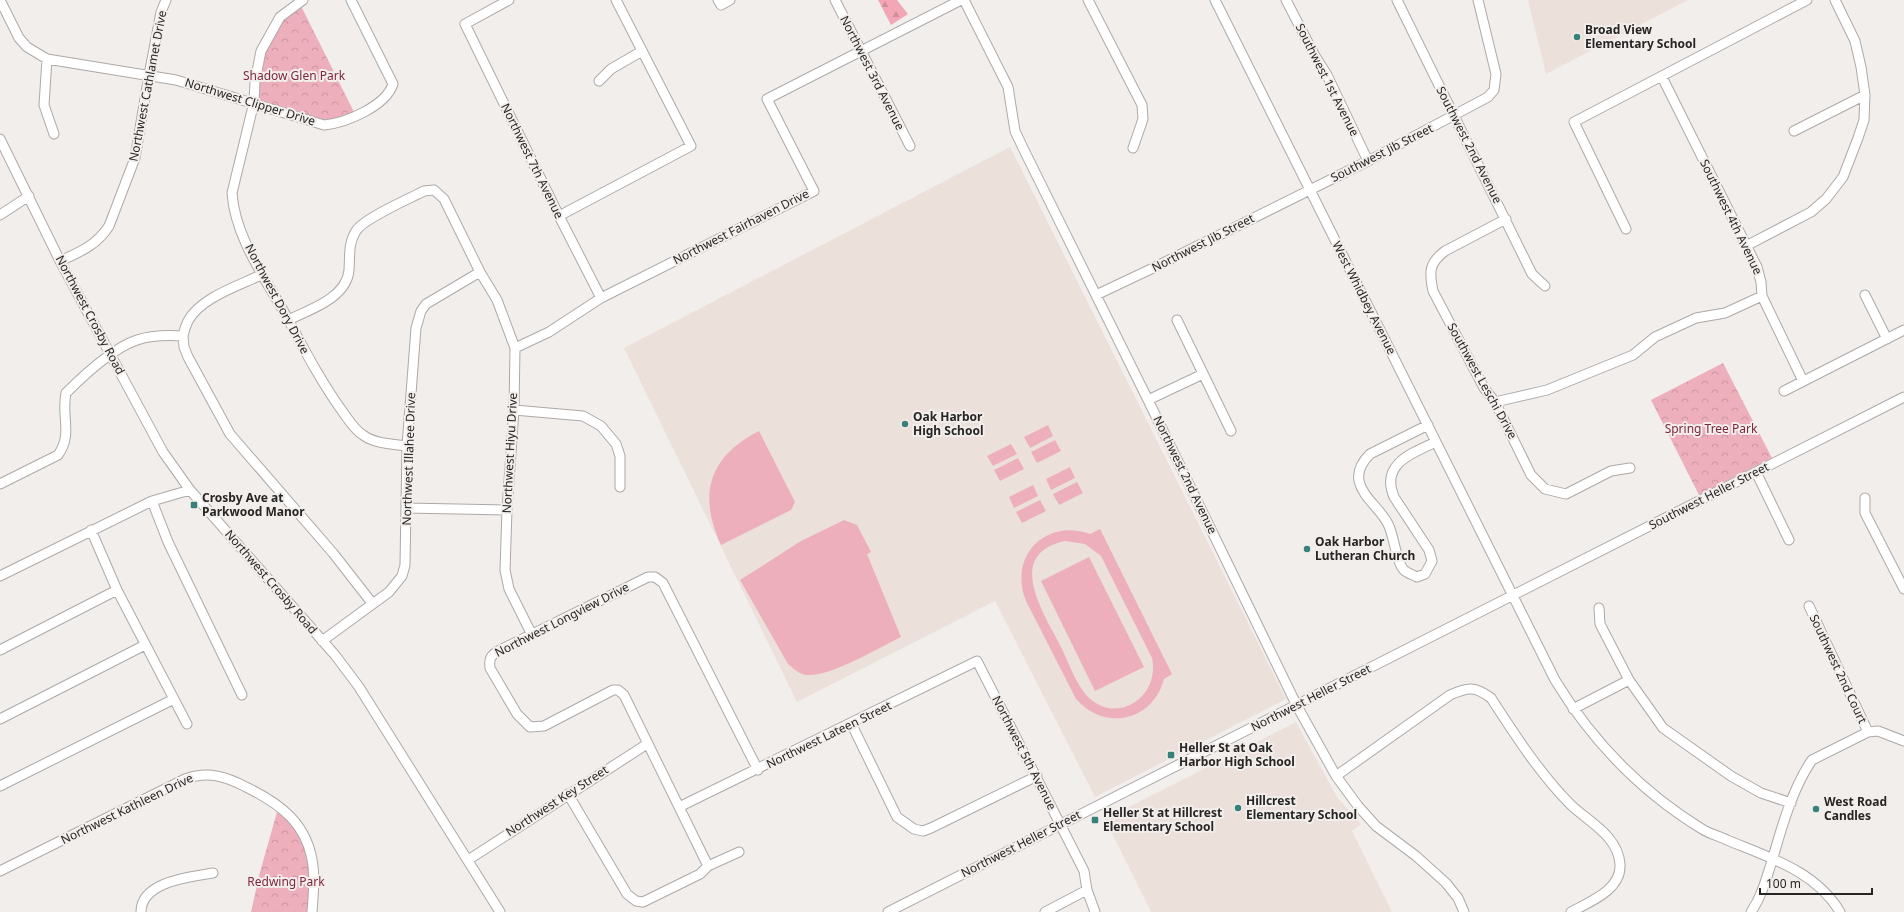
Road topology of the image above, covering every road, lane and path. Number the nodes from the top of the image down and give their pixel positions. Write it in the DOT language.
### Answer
graph roads {
  1 [pos="0,0"];
  2 [pos="166,0"];
  3 [pos="303,0"];
  4 [pos="350,0"];
  5 [pos="509,0"];
  6 [pos="616,0"];
  7 [pos="718,0"];
  8 [pos="730,0"];
  9 [pos="835,0"];
  10 [pos="960,0"];
  11 [pos="964,0"];
  12 [pos="1088,0"];
  13 [pos="1215,0"];
  14 [pos="1286,0"];
  15 [pos="1397,0"];
  16 [pos="1478,0"];
  17 [pos="1807,0"];
  18 [pos="1835,0"];
  19 [pos="861,50"];
  20 [pos="642,51"];
  21 [pos="47,59"];
  22 [pos="149,75"];
  23 [pos="1662,77"];
  24 [pos="599,81"];
  25 [pos="1865,95"];
  26 [pos="254,102"];
  27 [pos="1454,116"];
  28 [pos="1794,131"];
  29 [pos="54,134"];
  30 [pos="0,139"];
  31 [pos="910,146"];
  32 [pos="1133,148"];
  33 [pos="1368,161"];
  34 [pos="1310,190"];
  35 [pos="29,196"];
  36 [pos="0,215"];
  37 [pos="559,216"];
  38 [pos="1506,219"];
  39 [pos="1626,229"];
  40 [pos="1746,246"];
  41 [pos="60,261"];
  42 [pos="480,272"];
  43 [pos="261,274"];
  44 [pos="1545,286"];
  45 [pos="1096,295"];
  46 [pos="1865,295"];
  47 [pos="1762,296"];
  48 [pos="601,298"];
  49 [pos="288,320"];
  50 [pos="1177,320"];
  51 [pos="1904,330"];
  52 [pos="183,336"];
  53 [pos="1886,339"];
  54 [pos="514,348"];
  55 [pos="111,354"];
  56 [pos="1203,374"];
  57 [pos="1803,381"];
  58 [pos="1784,391"];
  59 [pos="1904,397"];
  60 [pos="1148,400"];
  61 [pos="1495,402"];
  62 [pos="514,410"];
  63 [pos="1428,425"];
  64 [pos="1232,430"];
  65 [pos="1436,442"];
  66 [pos="407,446"];
  67 [pos="1630,468"];
  68 [pos="1756,472"];
  69 [pos="0,484"];
  70 [pos="620,486"];
  71 [pos="190,490"];
  72 [pos="1865,498"];
  73 [pos="152,501"];
  74 [pos="406,508"];
  75 [pos="507,510"];
  76 [pos="91,530"];
  77 [pos="1790,540"];
  78 [pos="0,576"];
  79 [pos="1904,589"];
  80 [pos="117,590"];
  81 [pos="1514,595"];
  82 [pos="372,603"];
  83 [pos="1808,606"];
  84 [pos="1599,608"];
  85 [pos="532,635"];
  86 [pos="322,641"];
  87 [pos="145,645"];
  88 [pos="0,650"];
  89 [pos="977,661"];
  90 [pos="1629,680"];
  91 [pos="242,695"];
  92 [pos="174,698"];
  93 [pos="1297,706"];
  94 [pos="1573,709"];
  95 [pos="0,719"];
  96 [pos="851,723"];
  97 [pos="187,724"];
  98 [pos="1868,732"];
  99 [pos="1904,741"];
  100 [pos="647,744"];
  101 [pos="758,770"];
  102 [pos="1037,776"];
  103 [pos="1336,776"];
  104 [pos="0,786"];
  105 [pos="568,794"];
  106 [pos="1791,803"];
  107 [pos="679,808"];
  108 [pos="1061,824"];
  109 [pos="739,852"];
  110 [pos="1772,859"];
  111 [pos="468,860"];
  112 [pos="708,866"];
  113 [pos="0,871"];
  114 [pos="213,873"];
  115 [pos="1087,890"];
  116 [pos="890,911"];
  117 [pos="141,912"];
  118 [pos="312,912"];
  119 [pos="500,912"];
  120 [pos="1045,912"];
  121 [pos="1095,912"];
  122 [pos="1464,912"];
  123 [pos="1572,912"];
  124 [pos="1751,912"];
  125 [pos="1840,912"];
  1 -- 21 [label="street, Northwest Clipper Drive"];
  2 -- 22 [label="street, Northwest Cathlamet Drive"];
  3 -- 26 [label="street, Northwest Dory Drive"];
  4 -- 26 [label="street, Northwest Clipper Drive"];
  5 -- 37 [label="street, Northwest 7th Avenue"];
  6 -- 20 [label="street"];
  7 -- 8 [label="street"];
  9 -- 19 [label="street, Northwest 3rd Avenue"];
  10 -- 19 [label="street, Northwest Fairhaven Drive"];
  11 -- 45 [label="street, Northwest 2nd Avenue"];
  12 -- 32 [label="street"];
  13 -- 34 [label="street, West Whidbey Avenue"];
  14 -- 33 [label="street, Southwest 1st Avenue"];
  15 -- 27 [label="street, Southwest 2nd Avenue"];
  16 -- 27 [label="street, Southwest Jib Street"];
  17 -- 23 [label="street"];
  18 -- 25 [label="street"];
  19 -- 31 [label="street, Northwest 3rd Avenue"];
  19 -- 48 [label="street, Northwest Fairhaven Drive"];
  20 -- 24 [label="street"];
  20 -- 37 [label="street"];
  21 -- 22 [label="street, Northwest Clipper Drive"];
  21 -- 29 [label="street"];
  22 -- 26 [label="street, Northwest Clipper Drive"];
  22 -- 41 [label="street, Northwest Cathlamet Drive"];
  23 -- 39 [label="street"];
  23 -- 40 [label="street, Southwest 4th Avenue"];
  25 -- 28 [label="street"];
  25 -- 40 [label="street"];
  26 -- 43 [label="street, Northwest Dory Drive"];
  27 -- 33 [label="street, Southwest Jib Street"];
  27 -- 38 [label="street, Southwest 2nd Avenue"];
  30 -- 35 [label="street, Northwest Crosby Road"];
  33 -- 34 [label="street, Southwest Jib Street"];
  34 -- 45 [label="street, Northwest Jib Street"];
  34 -- 63 [label="street, West Whidbey Avenue"];
  35 -- 36 [label="street"];
  35 -- 41 [label="street, Northwest Crosby Road"];
  37 -- 48 [label="street, Northwest 7th Avenue"];
  38 -- 44 [label="street, Southwest 2nd Avenue"];
  38 -- 61 [label="street, Southwest Leschi Drive"];
  40 -- 47 [label="street, Southwest 4th Avenue"];
  41 -- 55 [label="street, Northwest Crosby Road"];
  42 -- 49 [label="street, Northwest Hiyu Drive"];
  42 -- 54 [label="street, Northwest Hiyu Drive"];
  42 -- 66 [label="street, Northwest Illahee Drive"];
  43 -- 49 [label="street, Northwest Dory Drive"];
  43 -- 52 [label="street"];
  45 -- 60 [label="street, Northwest 2nd Avenue"];
  46 -- 53 [label="street"];
  47 -- 57 [label="street, Southwest 4th Avenue"];
  47 -- 61 [label="street"];
  48 -- 54 [label="street, Northwest Fairhaven Drive"];
  49 -- 66 [label="street, Northwest Dory Drive"];
  50 -- 56 [label="street"];
  51 -- 53 [label="street"];
  52 -- 55 [label="street"];
  52 -- 82 [label="street"];
  53 -- 57 [label="street"];
  54 -- 62 [label="street, Northwest Hiyu Drive"];
  55 -- 69 [label="street"];
  55 -- 71 [label="street, Northwest Crosby Road"];
  56 -- 60 [label="street"];
  56 -- 64 [label="street"];
  57 -- 58 [label="street"];
  59 -- 68 [label="street, Southwest Heller Street"];
  60 -- 93 [label="street, Northwest 2nd Avenue"];
  61 -- 67 [label="street, Southwest Leschi Drive"];
  62 -- 70 [label="street"];
  62 -- 75 [label="street, Northwest Hiyu Drive"];
  63 -- 65 [label="street, West Whidbey Avenue"];
  63 -- 65 [label="street"];
  65 -- 81 [label="street, West Whidbey Avenue"];
  66 -- 74 [label="street, Northwest Illahee Drive"];
  68 -- 77 [label="street"];
  68 -- 81 [label="street, Southwest Heller Street"];
  71 -- 73 [label="street"];
  71 -- 86 [label="street, Northwest Crosby Road"];
  72 -- 79 [label="street"];
  73 -- 76 [label="street"];
  73 -- 91 [label="street"];
  74 -- 75 [label="street"];
  74 -- 82 [label="street, Northwest Illahee Drive"];
  75 -- 85 [label="street, Northwest Hiyu Drive"];
  76 -- 78 [label="street"];
  76 -- 80 [label="street"];
  80 -- 87 [label="street"];
  80 -- 88 [label="street"];
  81 -- 93 [label="street, Northwest Heller Street"];
  81 -- 94 [label="street, West Whidbey Avenue"];
  82 -- 86 [label="street, Northwest Illahee Drive"];
  83 -- 98 [label="street, Southwest 2nd Court"];
  84 -- 90 [label="street"];
  85 -- 100 [label="street, Northwest Longview Drive"];
  85 -- 101 [label="street, Northwest Longview Drive"];
  86 -- 111 [label="street, Northwest Crosby Road"];
  87 -- 92 [label="street"];
  87 -- 95 [label="street"];
  89 -- 96 [label="street, Northwest Lateen Street"];
  89 -- 102 [label="street, Northwest 5th Avenue"];
  90 -- 94 [label="street"];
  90 -- 106 [label="street"];
  92 -- 97 [label="street"];
  92 -- 104 [label="street"];
  93 -- 103 [label="street, Northwest 2nd Avenue"];
  93 -- 108 [label="street, Northwest Heller Street"];
  94 -- 110 [label="street, West Whidbey Avenue"];
  96 -- 101 [label="street, Northwest Lateen Street"];
  96 -- 102 [label="street"];
  98 -- 99 [label="street"];
  98 -- 106 [label="street"];
  100 -- 105 [label="street, Northwest Key Street"];
  100 -- 107 [label="street"];
  101 -- 107 [label="street, Northwest Lateen Street"];
  102 -- 108 [label="street, Northwest 5th Avenue"];
  103 -- 122 [label="street, Northwest 2nd Avenue"];
  103 -- 123 [label="street"];
  105 -- 111 [label="street, Northwest Key Street"];
  105 -- 112 [label="street"];
  106 -- 110 [label="street"];
  107 -- 112 [label="street"];
  108 -- 115 [label="street, Northwest 5th Avenue"];
  108 -- 116 [label="street, Northwest Heller Street"];
  109 -- 112 [label="street"];
  110 -- 124 [label="street"];
  110 -- 125 [label="street, West Whidbey Avenue"];
  111 -- 119 [label="street, Northwest Crosby Road"];
  113 -- 118 [label="street, Northwest Kathleen Drive"];
  114 -- 117 [label="street"];
  115 -- 120 [label="street"];
  115 -- 121 [label="street, Northwest 5th Avenue"];
}
